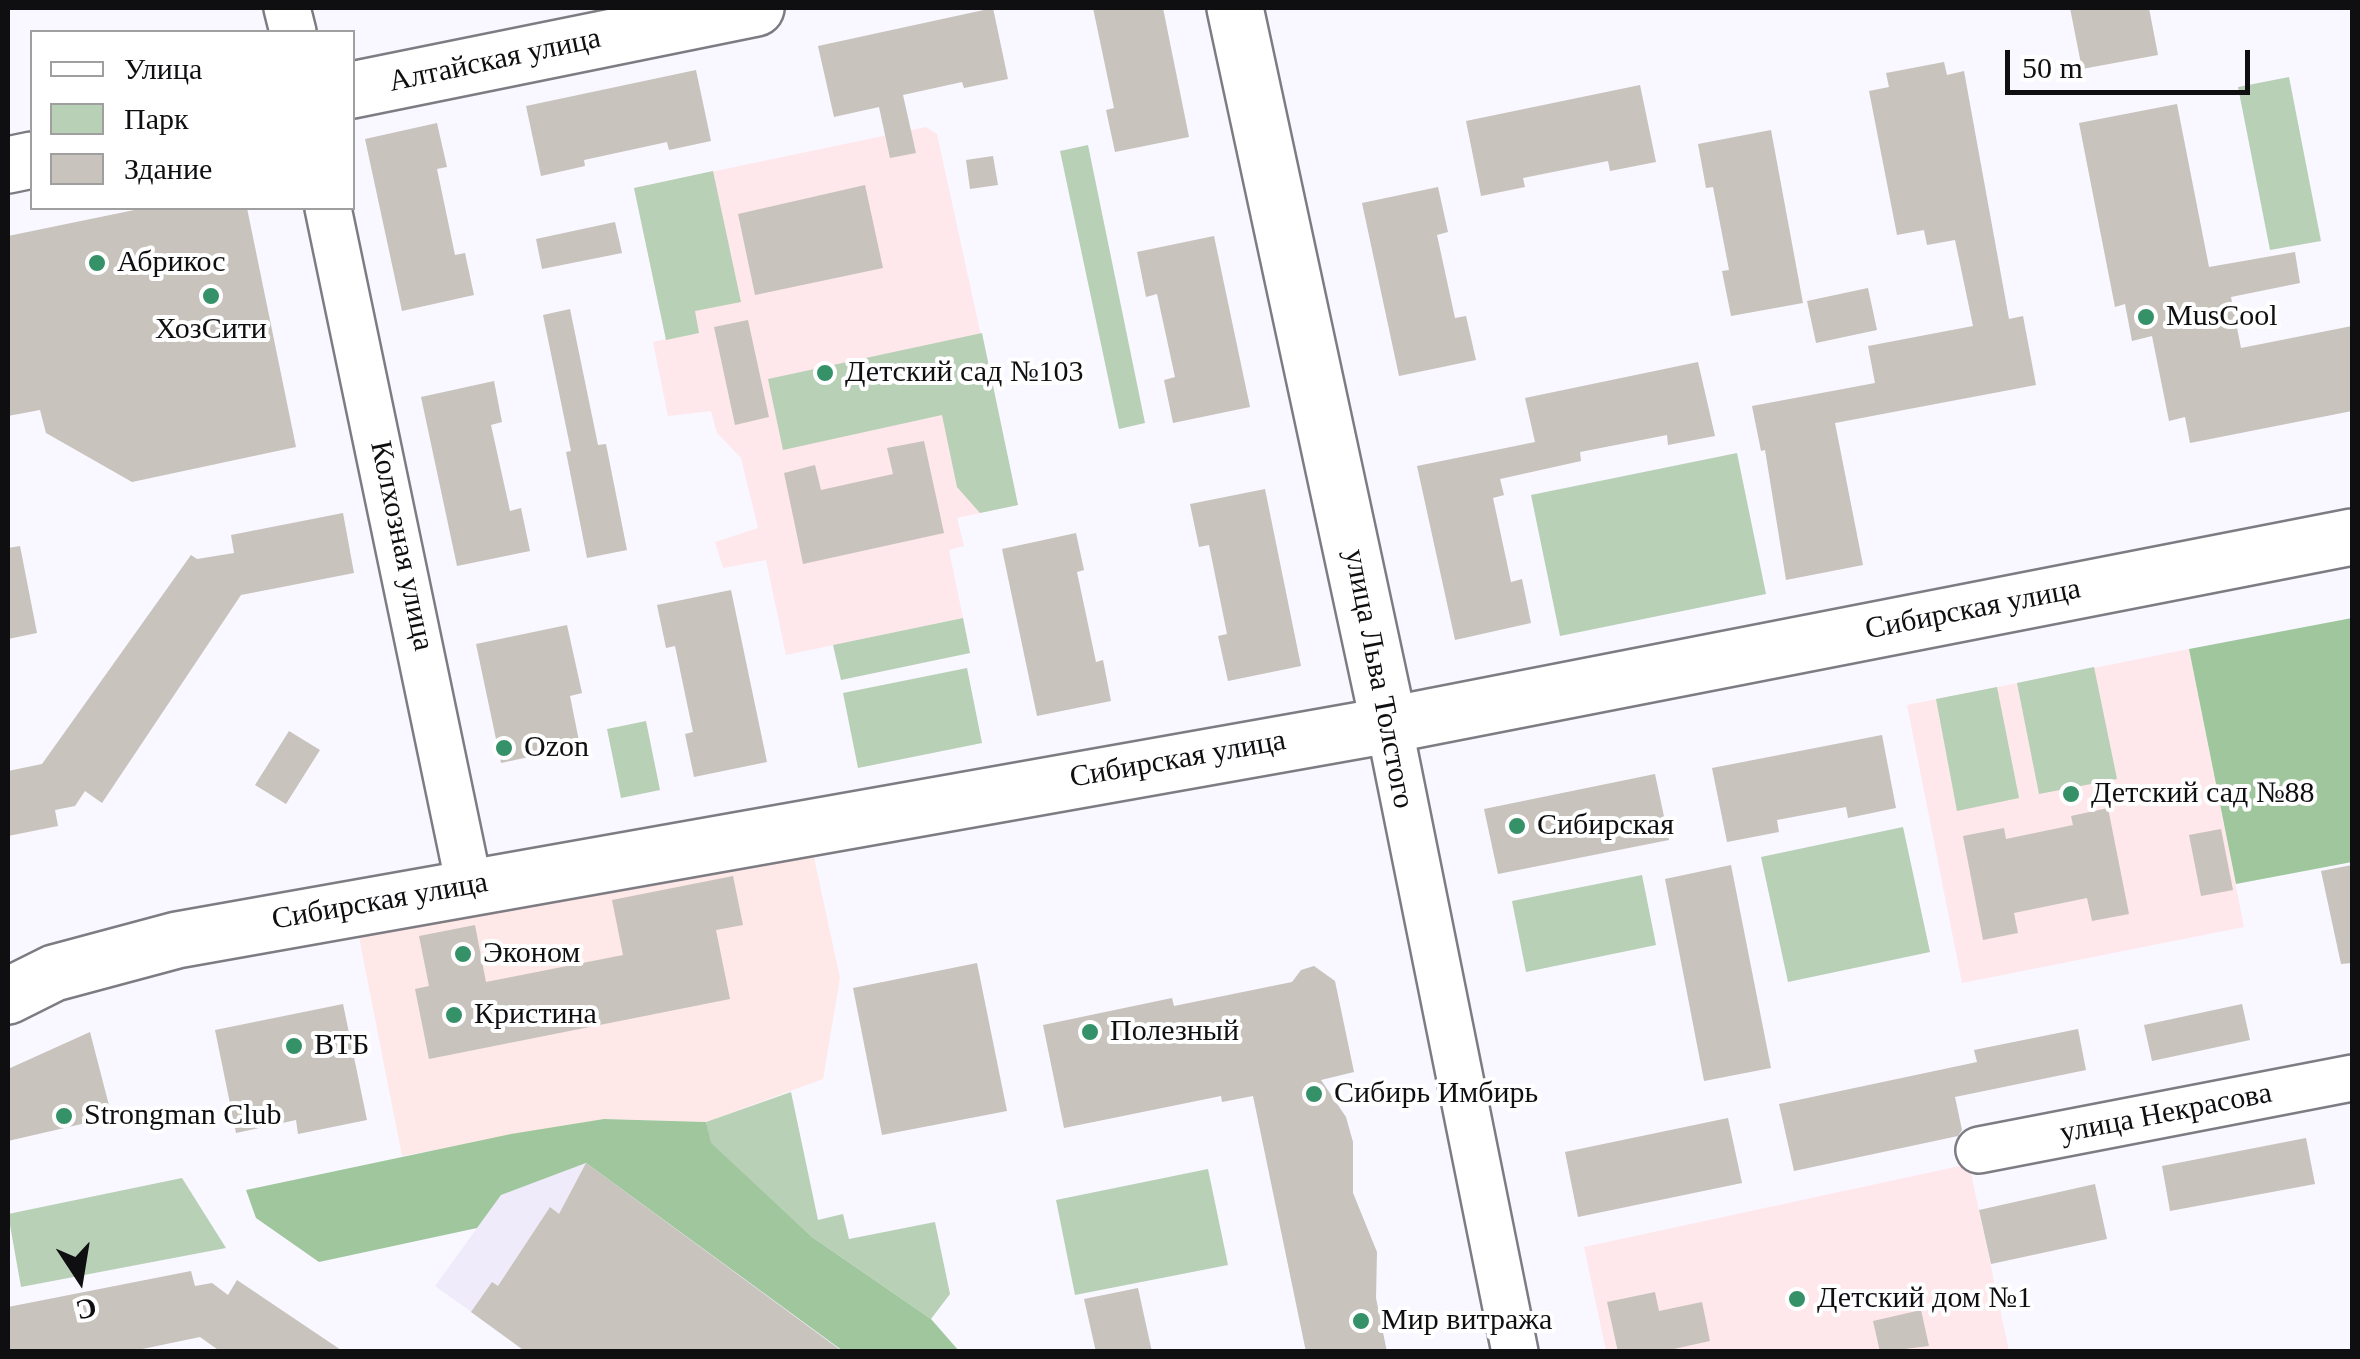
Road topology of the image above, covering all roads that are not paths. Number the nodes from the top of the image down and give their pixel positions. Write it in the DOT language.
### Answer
graph roads {
  1 [pos="756,8"];
  2 [pos="1235,8"];
  3 [pos="355,89"];
  4 [pos="328,210"];
  5 [pos="2352,536"];
  6 [pos="1389,724"];
  7 [pos="470,886"];
  8 [pos="8,996"];
  9 [pos="2352,1078"];
  10 [pos="1980,1150"];
  11 [pos="1515,1352"];
  1 -- 3 [label="main road, Алтайская улица"];
  2 -- 6 [label="main road, улица Льва Толстого"];
  4 -- 7 [label="street, Колхозная улица"];
  5 -- 6 [label="main road, Сибирская улица"];
  6 -- 7 [label="main road, Сибирская улица"];
  6 -- 11 [label="street, улица Льва Толстого"];
  7 -- 8 [label="main road, Сибирская улица"];
  9 -- 10 [label="street, улица Некрасова"];
}
